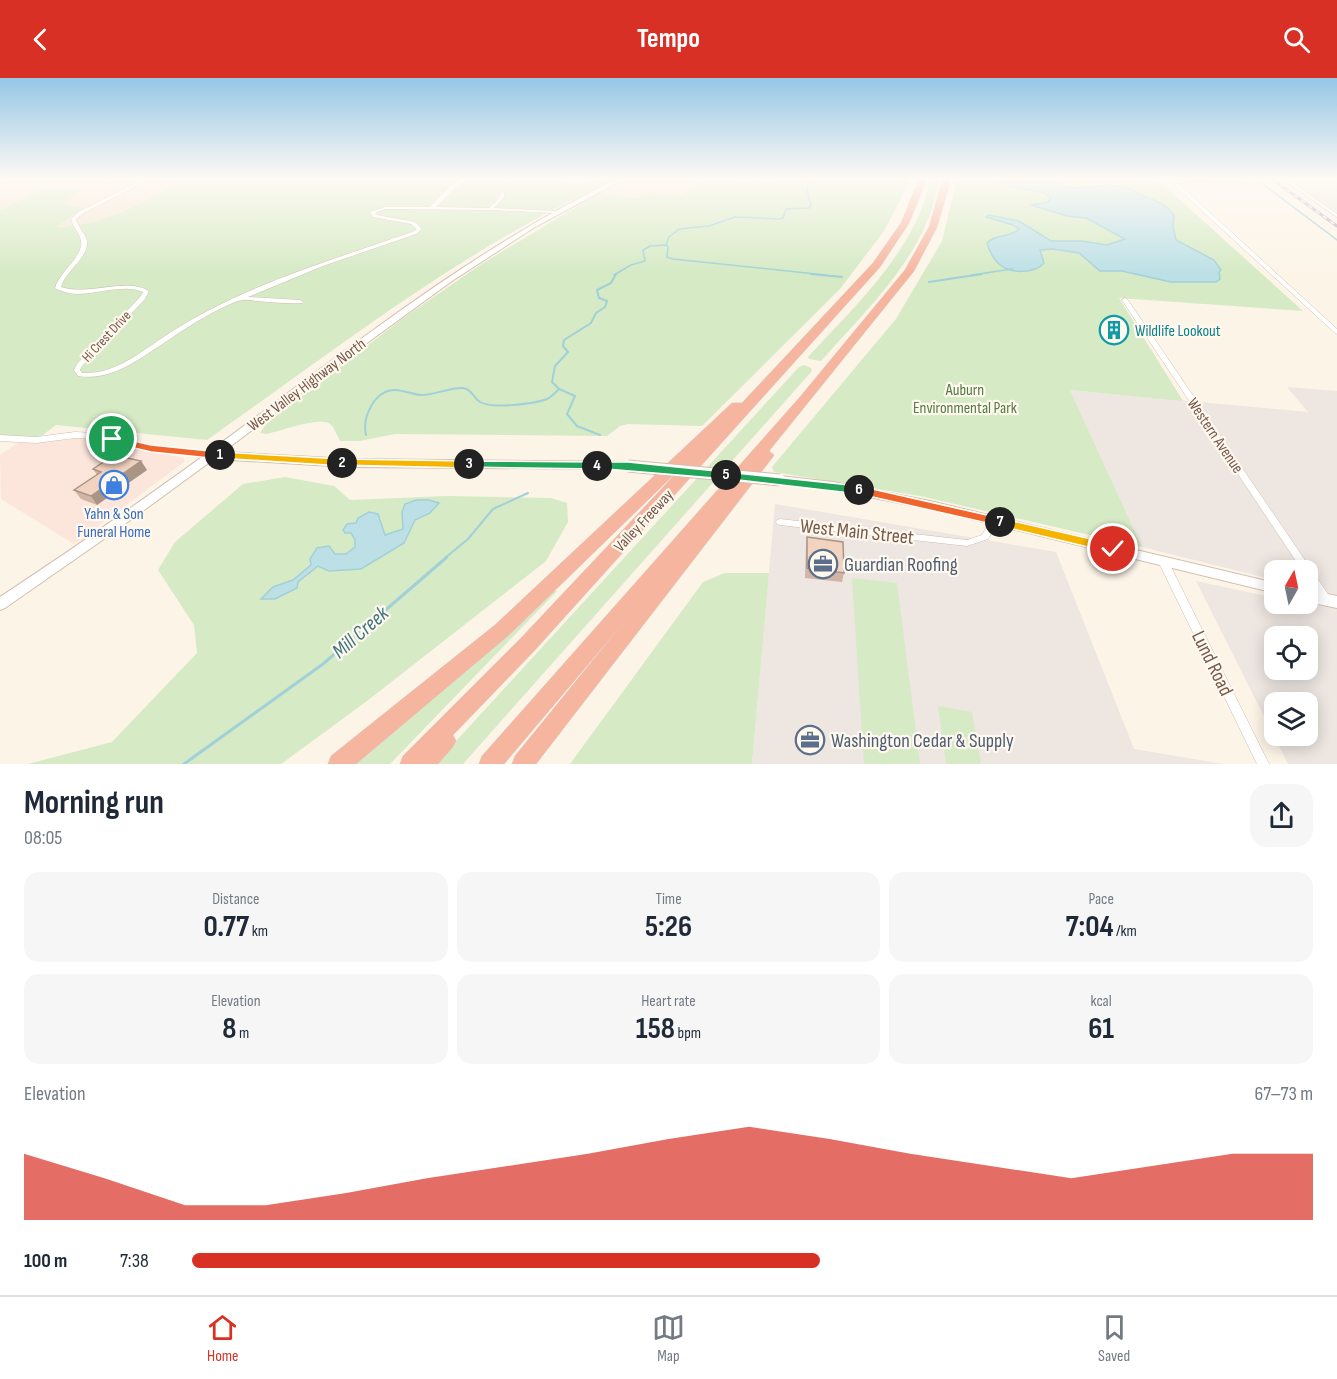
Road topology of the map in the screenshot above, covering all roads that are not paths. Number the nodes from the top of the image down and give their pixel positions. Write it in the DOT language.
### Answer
graph roads {
  1 [pos="84,211"];
  2 [pos="375,211"];
  3 [pos="540,211"];
  4 [pos="910,211"];
  5 [pos="938,211"];
  6 [pos="1206,211"];
  7 [pos="556,212"];
  8 [pos="238,298"];
  9 [pos="1125,300"];
  10 [pos="300,302"];
  11 [pos="1337,332"];
  12 [pos="793,358"];
  13 [pos="798,408"];
  14 [pos="0,438"];
  15 [pos="209,455"];
  16 [pos="994,520"];
  17 [pos="780,522"];
  18 [pos="1300,560"];
  19 [pos="1163,561"];
  20 [pos="1318,584"];
  21 [pos="1264,585"];
  22 [pos="1332,601"];
  23 [pos="0,604"];
  24 [pos="528,644"];
  25 [pos="339,764"];
  26 [pos="411,764"];
  27 [pos="424,764"];
  28 [pos="490,764"];
  29 [pos="523,764"];
  30 [pos="1263,764"];
  1 -- 8 [label="street, Hi Crest Drive"];
  2 -- 8 [label="street, Hi Crest Drive"];
  3 -- 7 [label="street"];
  4 -- 12 [label="highway, Valley Freeway"];
  5 -- 13 [label="highway"];
  6 -- 11 [label="street"];
  7 -- 15 [label="main road, West Valley Highway North"];
  8 -- 10 [label="street"];
  9 -- 18 [label="street, Western Avenue"];
  12 -- 24 [label="highway, Valley Freeway"];
  12 -- 25 [label="highway"];
  13 -- 28 [label="highway"];
  13 -- 29 [label="highway"];
  14 -- 15 [label="street"];
  15 -- 16 [label="main road, bridge"];
  15 -- 23 [label="main road, West Valley Highway North"];
  16 -- 17 [label="street, West Main Street"];
  16 -- 19 [label="main road"];
  19 -- 21 [label="main road"];
  19 -- 30 [label="street, Lund Road"];
  20 -- 22 [label="street, Western Avenue"];
  24 -- 26 [label="highway, Valley Freeway"];
  24 -- 27 [label="highway"];
}
